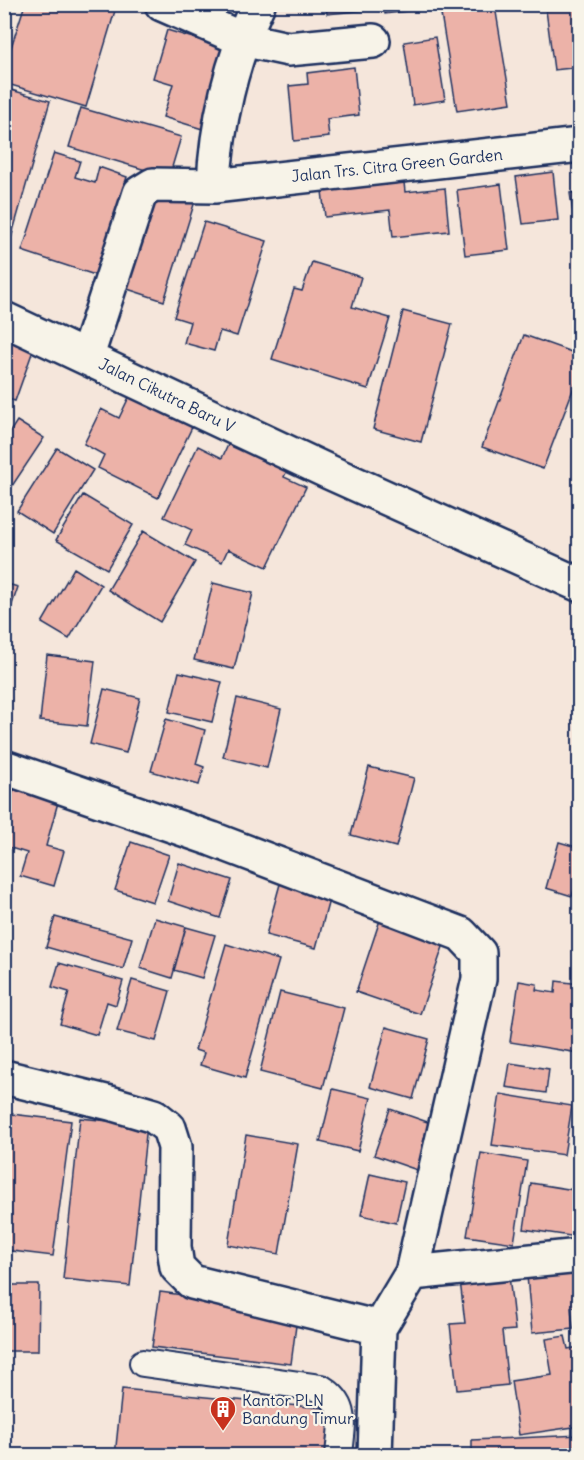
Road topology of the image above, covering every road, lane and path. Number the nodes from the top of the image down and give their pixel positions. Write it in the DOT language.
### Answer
graph roads {
  1 [pos="162,4"];
  2 [pos="258,4"];
  3 [pos="242,39"];
  4 [pos="373,41"];
  5 [pos="579,145"];
  6 [pos="214,186"];
  7 [pos="4,319"];
  8 [pos="87,356"];
  9 [pos="579,585"];
  10 [pos="4,767"];
  11 [pos="4,1077"];
  12 [pos="579,1256"];
  13 [pos="412,1273"];
  14 [pos="379,1328"];
  15 [pos="143,1363"];
  16 [pos="339,1455"];
  17 [pos="375,1455"];
  1 -- 3 [label="street"];
  2 -- 3 [label="street"];
  3 -- 4 [label="street"];
  3 -- 6 [label="street"];
  5 -- 6 [label="street, Jalan Trs. Citra Green Garden"];
  6 -- 8 [label="street, Jalan Trs. Citra Green Garden"];
  7 -- 8 [label="street, Jalan Cikutra Baru V"];
  8 -- 9 [label="street, Jalan Cikutra Baru V"];
  10 -- 13 [label="street"];
  11 -- 14 [label="street"];
  12 -- 13 [label="street"];
  13 -- 14 [label="street"];
  14 -- 17 [label="street"];
  15 -- 16 [label="lane"];
}
